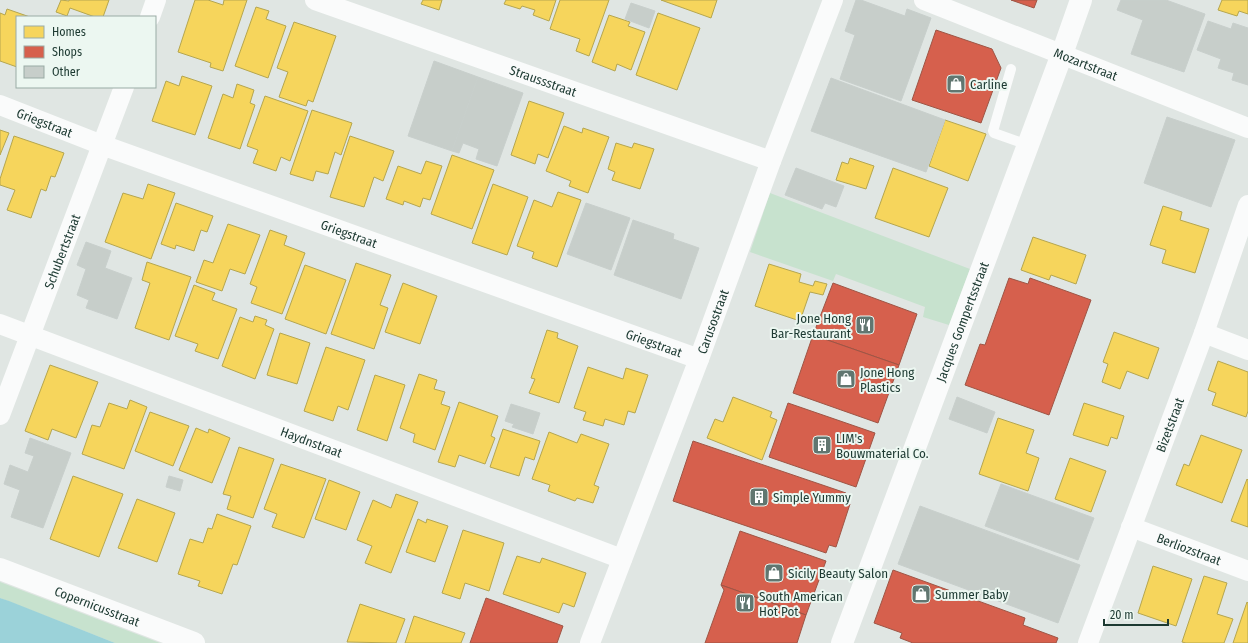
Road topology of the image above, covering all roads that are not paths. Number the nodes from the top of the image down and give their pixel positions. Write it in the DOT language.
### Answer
graph roads {
  1 [pos="156,0"];
  2 [pos="315,0"];
  3 [pos="833,0"];
  4 [pos="924,0"];
  5 [pos="1081,0"];
  6 [pos="150,16"];
  7 [pos="1062,54"];
  8 [pos="1011,69"];
  9 [pos="124,88"];
  10 [pos="0,105"];
  11 [pos="1248,128"];
  12 [pos="102,145"];
  13 [pos="1028,145"];
  14 [pos="771,161"];
  15 [pos="1248,205"];
  16 [pos="0,324"];
  17 [pos="1204,333"];
  18 [pos="29,335"];
  19 [pos="1248,350"];
  20 [pos="699,358"];
  21 [pos="0,416"];
  22 [pos="1131,527"];
  23 [pos="622,559"];
  24 [pos="0,569"];
  25 [pos="1248,571"];
  26 [pos="194,643"];
  27 [pos="590,643"];
  28 [pos="842,643"];
  29 [pos="1088,643"];
  1 -- 6 [label="street"];
  2 -- 14 [label="street, Straussstraat"];
  3 -- 14 [label="street, Carusostraat"];
  4 -- 7 [label="street, Mozartstraat"];
  5 -- 7 [label="street, Jacques Gompertsstraat"];
  7 -- 11 [label="street, Mozartstraat"];
  7 -- 13 [label="street, Jacques Gompertsstraat"];
  8 -- 13 [label="lane"];
  9 -- 12 [label="street, Schubertstraat"];
  10 -- 12 [label="street, Griegstraat"];
  12 -- 18 [label="street, Schubertstraat"];
  12 -- 20 [label="street, Griegstraat"];
  13 -- 28 [label="street, Jacques Gompertsstraat"];
  14 -- 20 [label="street, Carusostraat"];
  15 -- 17 [label="street, Bizetstraat"];
  16 -- 18 [label="street, Haydnstraat"];
  17 -- 19 [label="street"];
  17 -- 22 [label="street, Bizetstraat"];
  18 -- 21 [label="street, Schubertstraat"];
  18 -- 23 [label="street, Haydnstraat"];
  20 -- 23 [label="street, Carusostraat"];
  22 -- 25 [label="street, Berliozstraat"];
  22 -- 29 [label="street, Bizetstraat"];
  23 -- 27 [label="street, Carusostraat"];
  24 -- 26 [label="street, Copernicusstraat"];
}
